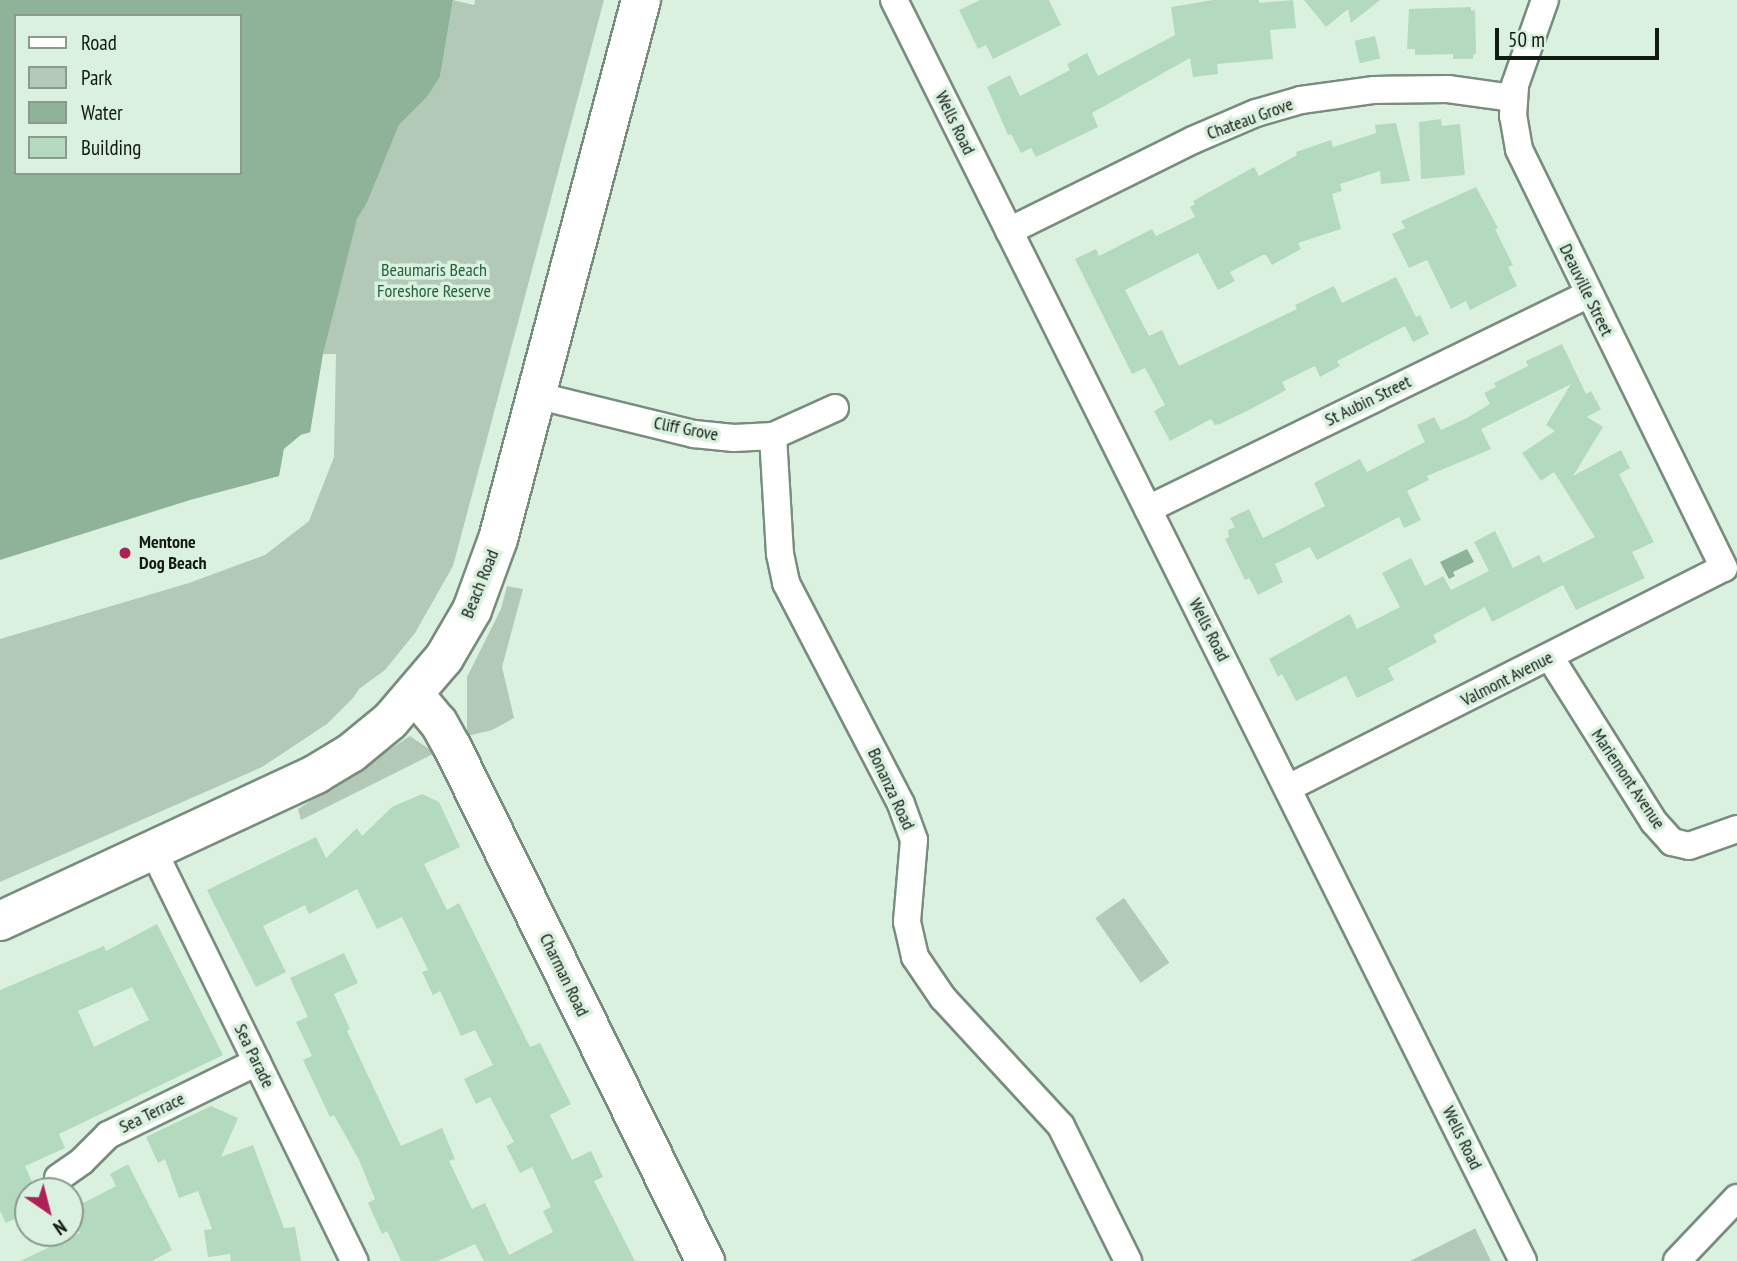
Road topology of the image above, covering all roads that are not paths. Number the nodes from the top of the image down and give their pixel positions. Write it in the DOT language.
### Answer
graph roads {
  1 [pos="641,0"];
  2 [pos="894,0"];
  3 [pos="1545,0"];
  4 [pos="1513,97"];
  5 [pos="1009,231"];
  6 [pos="1588,294"];
  7 [pos="535,395"];
  8 [pos="835,408"];
  9 [pos="773,436"];
  10 [pos="1148,509"];
  11 [pos="1724,568"];
  12 [pos="1550,657"];
  13 [pos="415,695"];
  14 [pos="1288,788"];
  15 [pos="1737,830"];
  16 [pos="153,850"];
  17 [pos="0,921"];
  18 [pos="257,1062"];
  19 [pos="59,1177"];
  20 [pos="1737,1198"];
  21 [pos="354,1261"];
  22 [pos="705,1261"];
  23 [pos="1128,1261"];
  24 [pos="1523,1261"];
  25 [pos="1677,1261"];
  1 -- 7 [label="main road, Beach Road"];
  2 -- 5 [label="street, Wells Road"];
  3 -- 4 [label="street, Deauville Street"];
  4 -- 5 [label="street, Chateau Grove"];
  4 -- 6 [label="street, Deauville Street"];
  5 -- 10 [label="street, Wells Road"];
  6 -- 10 [label="street, St Aubin Street"];
  6 -- 11 [label="street, Deauville Street"];
  7 -- 9 [label="street, Cliff Grove"];
  7 -- 13 [label="main road, Beach Road"];
  8 -- 9 [label="street, Cliff Grove"];
  9 -- 23 [label="street, Bonanza Road"];
  10 -- 14 [label="street, Wells Road"];
  11 -- 12 [label="street, Valmont Avenue"];
  12 -- 14 [label="street, Valmont Avenue"];
  12 -- 15 [label="street, Mariemont Avenue"];
  13 -- 16 [label="main road, Beach Road"];
  13 -- 22 [label="main road, Charman Road"];
  14 -- 24 [label="street, Wells Road"];
  16 -- 17 [label="main road, Beach Road"];
  16 -- 18 [label="street, Sea Parade"];
  18 -- 19 [label="street, Sea Terrace"];
  18 -- 21 [label="street, Sea Parade"];
  20 -- 25 [label="street"];
}
